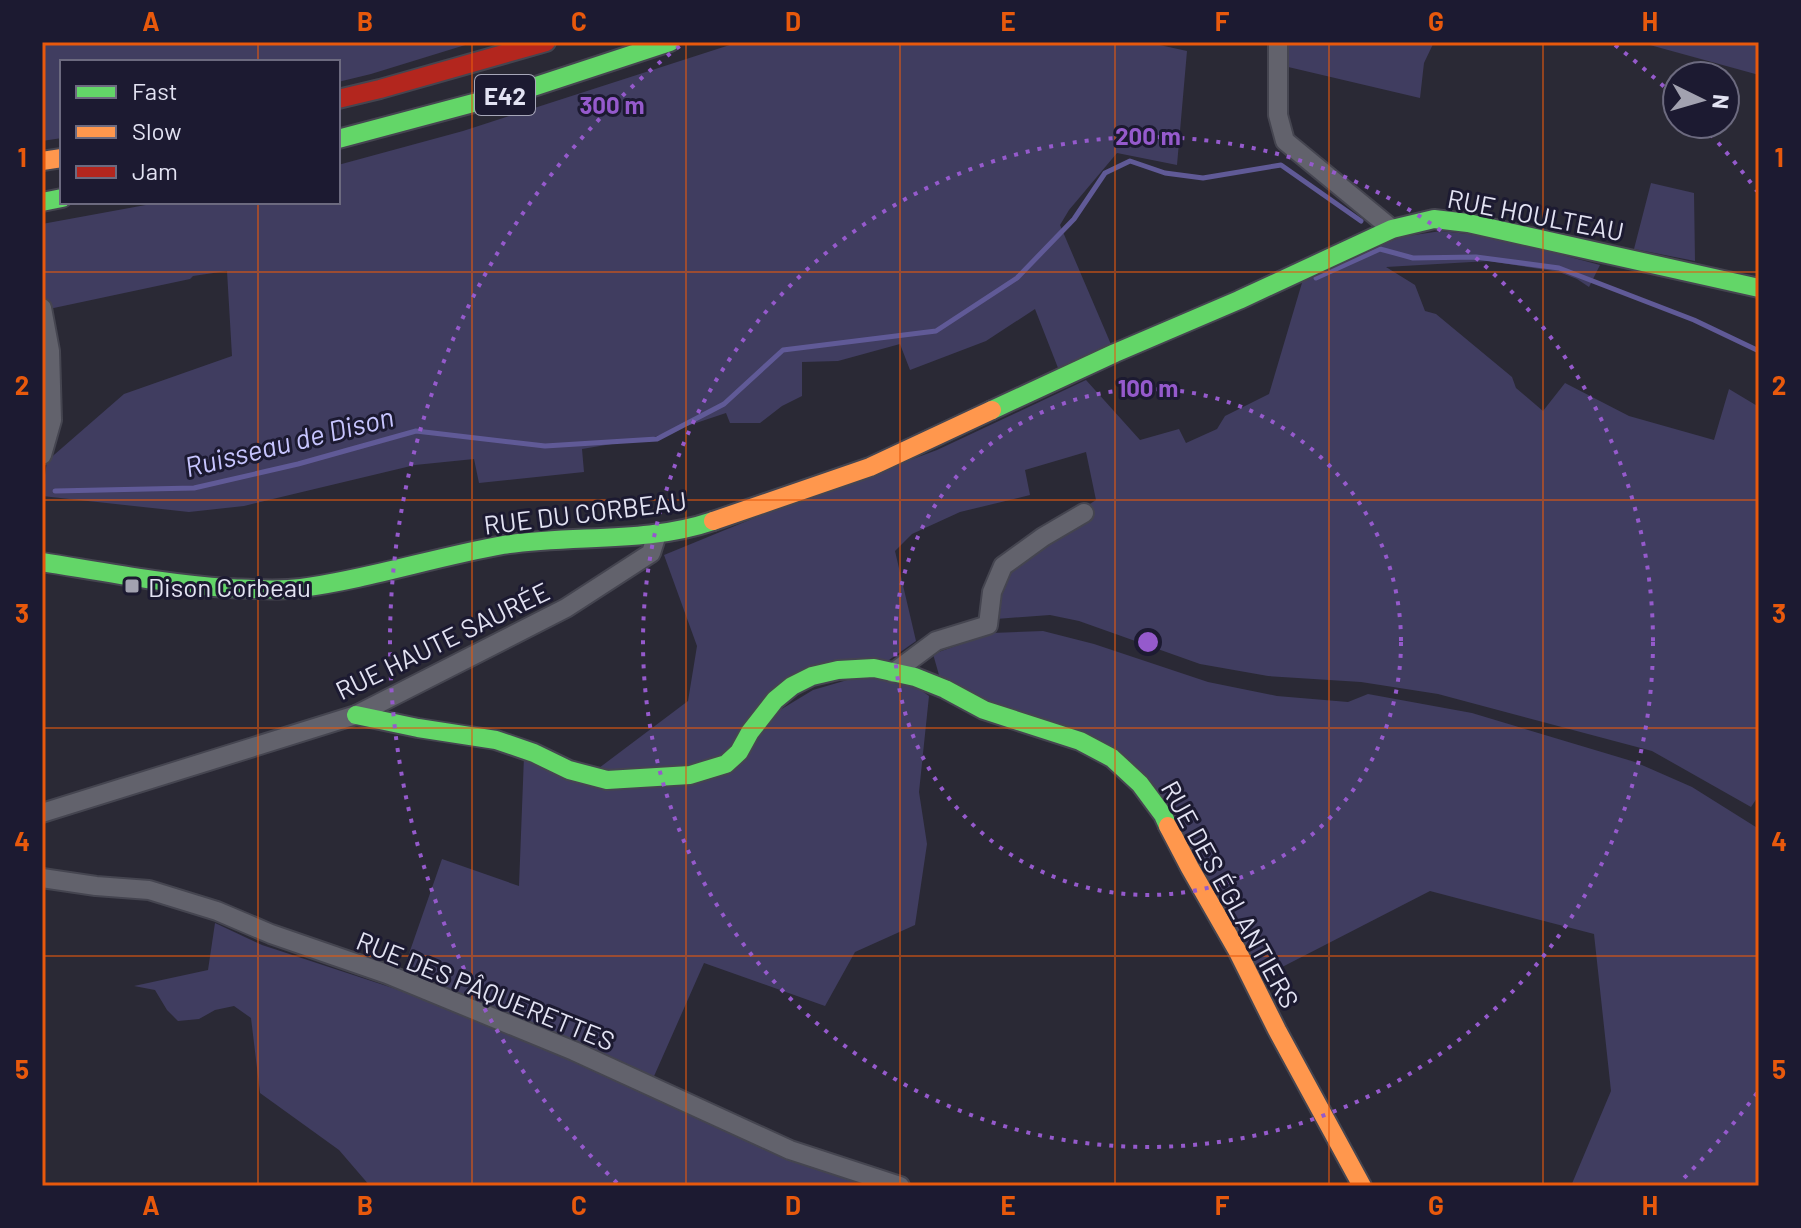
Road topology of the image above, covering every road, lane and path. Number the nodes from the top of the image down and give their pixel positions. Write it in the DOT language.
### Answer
graph roads {
  1 [pos="546,42"];
  2 [pos="670,42"];
  3 [pos="1278,42"];
  4 [pos="340,99"];
  5 [pos="340,139"];
  6 [pos="1392,229"];
  7 [pos="1309,266"];
  8 [pos="1759,288"];
  9 [pos="42,308"];
  10 [pos="42,455"];
  11 [pos="1084,513"];
  12 [pos="657,534"];
  13 [pos="42,562"];
  14 [pos="893,673"];
  15 [pos="356,715"];
  16 [pos="42,813"];
  17 [pos="42,878"];
  18 [pos="900,1186"];
  19 [pos="1362,1186"];
  1 -- 4 [label="main road, E42"];
  2 -- 5 [label="main road, E42"];
  3 -- 6 [label="street"];
  6 -- 7 [label="main road, RUE HOULTEAU"];
  6 -- 8 [label="main road, RUE HOULTEAU"];
  7 -- 12 [label="main road, RUE DU CORBEAU"];
  9 -- 10 [label="street"];
  11 -- 14 [label="street"];
  12 -- 13 [label="main road, RUE DU CORBEAU"];
  12 -- 15 [label="street, RUE HAUTE SAURÉE"];
  14 -- 15 [label="main road, RUE DES ÉGLANTIERS"];
  14 -- 19 [label="main road, RUE DES ÉGLANTIERS"];
  15 -- 16 [label="street, RUE HAUTE SAURÉE"];
  17 -- 18 [label="street, RUE DES PÂQUERETTES"];
}
